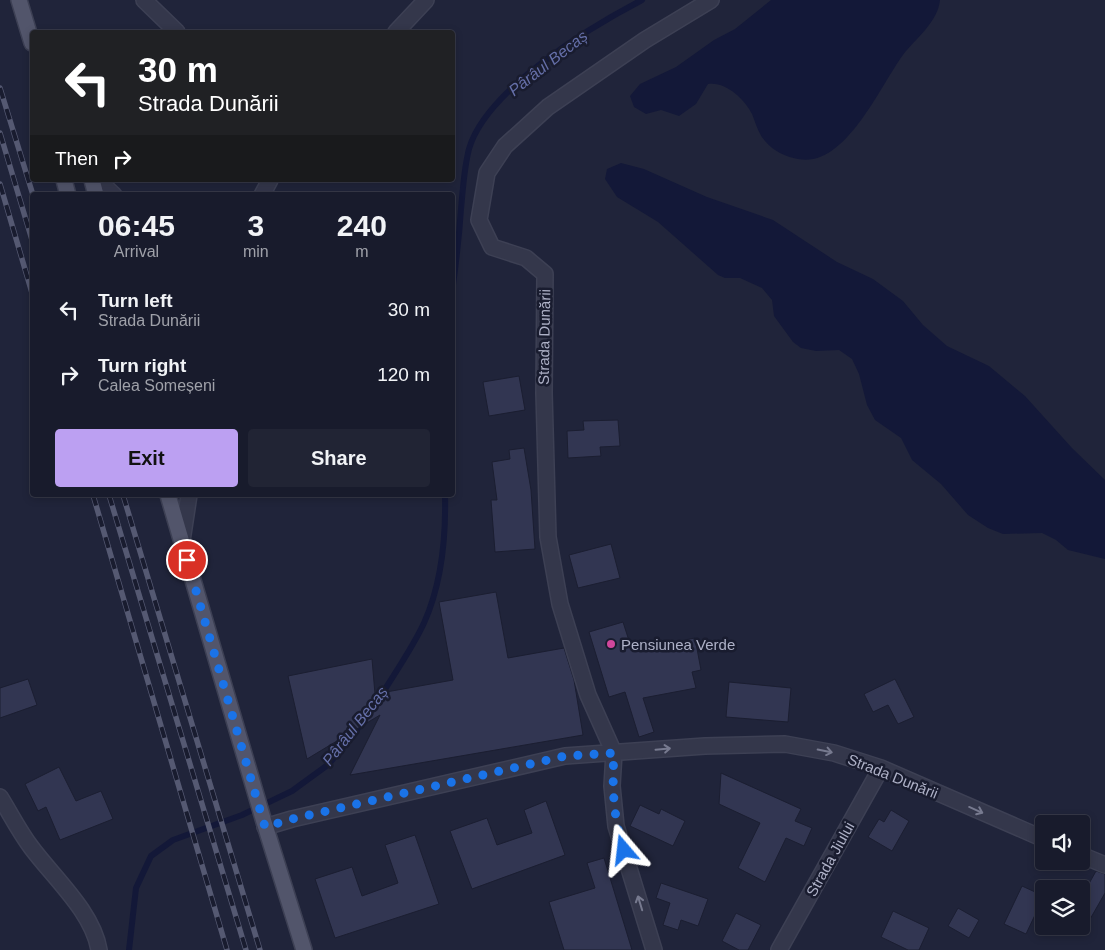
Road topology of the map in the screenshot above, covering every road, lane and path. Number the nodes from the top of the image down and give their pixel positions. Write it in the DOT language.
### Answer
graph roads {
  1 [pos="20,0"];
  2 [pos="144,0"];
  3 [pos="426,0"];
  4 [pos="711,0"];
  5 [pos="176,30"];
  6 [pos="398,30"];
  7 [pos="30,37"];
  8 [pos="100,182"];
  9 [pos="111,192"];
  10 [pos="169,497"];
  11 [pos="189,497"];
  12 [pos="182,541"];
  13 [pos="614,753"];
  14 [pos="881,768"];
  15 [pos="0,797"];
  16 [pos="264,824"];
  17 [pos="1035,835"];
  18 [pos="1090,859"];
  19 [pos="1105,865"];
  20 [pos="99,950"];
  21 [pos="304,950"];
  22 [pos="654,950"];
  23 [pos="779,950"];
  1 -- 7 [label="main road"];
  2 -- 5 [label="street"];
  3 -- 6 [label="street"];
  4 -- 13 [label="street, Strada Dunării"];
  8 -- 9 [label="street"];
  10 -- 12 [label="main road"];
  11 -- 12 [label="street"];
  12 -- 16 [label="main road"];
  13 -- 14 [label="street, Strada Dunării, one-way"];
  13 -- 16 [label="street, Strada Dunării"];
  22 -- 13 [label="street, one-way"];
  14 -- 17 [label="street, Strada Dunării, one-way"];
  14 -- 23 [label="street, Strada Jiului"];
  15 -- 20 [label="street"];
  16 -- 21 [label="main road"];
  18 -- 19 [label="street"];
}
